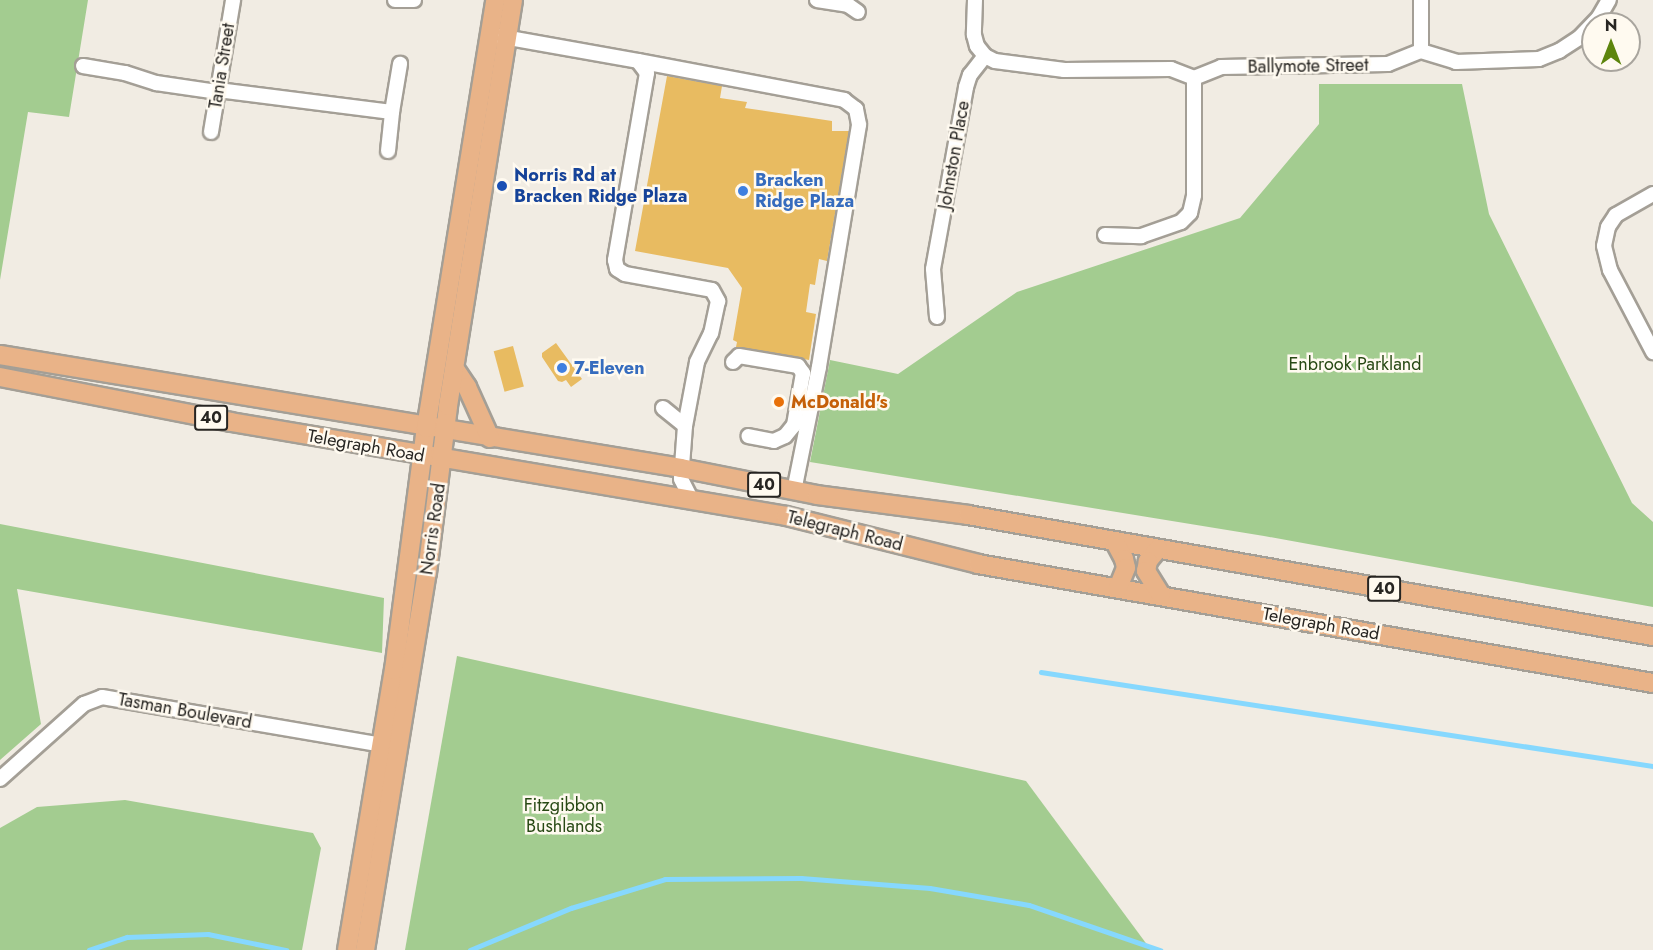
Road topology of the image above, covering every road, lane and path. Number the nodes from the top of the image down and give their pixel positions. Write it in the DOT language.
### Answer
graph roads {
  1 [pos="233,0"];
  2 [pos="395,0"];
  3 [pos="414,0"];
  4 [pos="495,0"];
  5 [pos="513,0"];
  6 [pos="817,0"];
  7 [pos="975,0"];
  8 [pos="1421,0"];
  9 [pos="1609,0"];
  10 [pos="858,12"];
  11 [pos="489,34"];
  12 [pos="508,37"];
  13 [pos="1421,51"];
  14 [pos="985,56"];
  15 [pos="638,62"];
  16 [pos="400,64"];
  17 [pos="83,66"];
  18 [pos="1194,78"];
  19 [pos="218,91"];
  20 [pos="392,112"];
  21 [pos="212,132"];
  22 [pos="388,151"];
  23 [pos="1653,194"];
  24 [pos="1105,235"];
  25 [pos="937,317"];
  26 [pos="1653,352"];
  27 [pos="0,355"];
  28 [pos="733,362"];
  29 [pos="455,369"];
  30 [pos="0,377"];
  31 [pos="663,408"];
  32 [pos="685,426"];
  33 [pos="426,428"];
  34 [pos="445,431"];
  35 [pos="748,436"];
  36 [pos="490,438"];
  37 [pos="423,456"];
  38 [pos="442,458"];
  39 [pos="681,468"];
  40 [pos="794,490"];
  41 [pos="691,499"];
  42 [pos="1115,542"];
  43 [pos="1158,549"];
  44 [pos="1118,588"];
  45 [pos="1161,595"];
  46 [pos="1653,636"];
  47 [pos="1653,683"];
  48 [pos="381,745"];
  49 [pos="399,748"];
  50 [pos="0,779"];
  51 [pos="347,950"];
  52 [pos="365,950"];
  1 -- 19 [label="street, Tania Street"];
  2 -- 3 [label="street"];
  4 -- 11 [label="main road, Norris Road"];
  5 -- 12 [label="main road, Norris Road"];
  6 -- 10 [label="street"];
  7 -- 14 [label="street"];
  8 -- 13 [label="street"];
  9 -- 13 [label="street"];
  11 -- 12 [label="street"];
  11 -- 33 [label="main road, Norris Road"];
  12 -- 15 [label="street"];
  12 -- 29 [label="main road, Norris Road"];
  13 -- 18 [label="street, Ballymote Street"];
  14 -- 18 [label="street"];
  14 -- 25 [label="street, Johnston Place"];
  15 -- 32 [label="street"];
  15 -- 40 [label="street"];
  16 -- 20 [label="street"];
  17 -- 19 [label="street"];
  18 -- 24 [label="street"];
  19 -- 20 [label="street"];
  19 -- 21 [label="street, Tania Street"];
  20 -- 22 [label="street"];
  23 -- 26 [label="street"];
  27 -- 33 [label="main road, Telegraph Road / 40"];
  28 -- 35 [label="street"];
  29 -- 34 [label="main road, Norris Road"];
  29 -- 36 [label="main road"];
  30 -- 37 [label="main road, Telegraph Road / 40"];
  31 -- 32 [label="street"];
  32 -- 39 [label="street"];
  33 -- 34 [label="main road, Telegraph Road / 40"];
  33 -- 37 [label="main road, Norris Road"];
  34 -- 36 [label="main road, Telegraph Road / 40"];
  34 -- 38 [label="main road, Norris Road"];
  36 -- 39 [label="main road, Telegraph Road / 40"];
  37 -- 38 [label="main road, Telegraph Road / 40"];
  37 -- 48 [label="main road, Norris Road"];
  38 -- 41 [label="main road, Telegraph Road / 40"];
  38 -- 49 [label="main road, Norris Road"];
  39 -- 40 [label="main road, Telegraph Road / 40"];
  39 -- 41 [label="street"];
  40 -- 42 [label="main road, Telegraph Road / 40"];
  41 -- 44 [label="main road, Telegraph Road / 40"];
  42 -- 43 [label="main road, Telegraph Road / 40"];
  42 -- 44 [label="main road"];
  43 -- 45 [label="main road"];
  43 -- 46 [label="main road, Telegraph Road / 40"];
  44 -- 45 [label="main road, Telegraph Road / 40"];
  45 -- 47 [label="main road, Telegraph Road / 40"];
  48 -- 49 [label="street, Tasman Boulevard"];
  48 -- 50 [label="street, Tasman Boulevard"];
  48 -- 51 [label="main road, Norris Road"];
  49 -- 52 [label="main road, Norris Road"];
}
